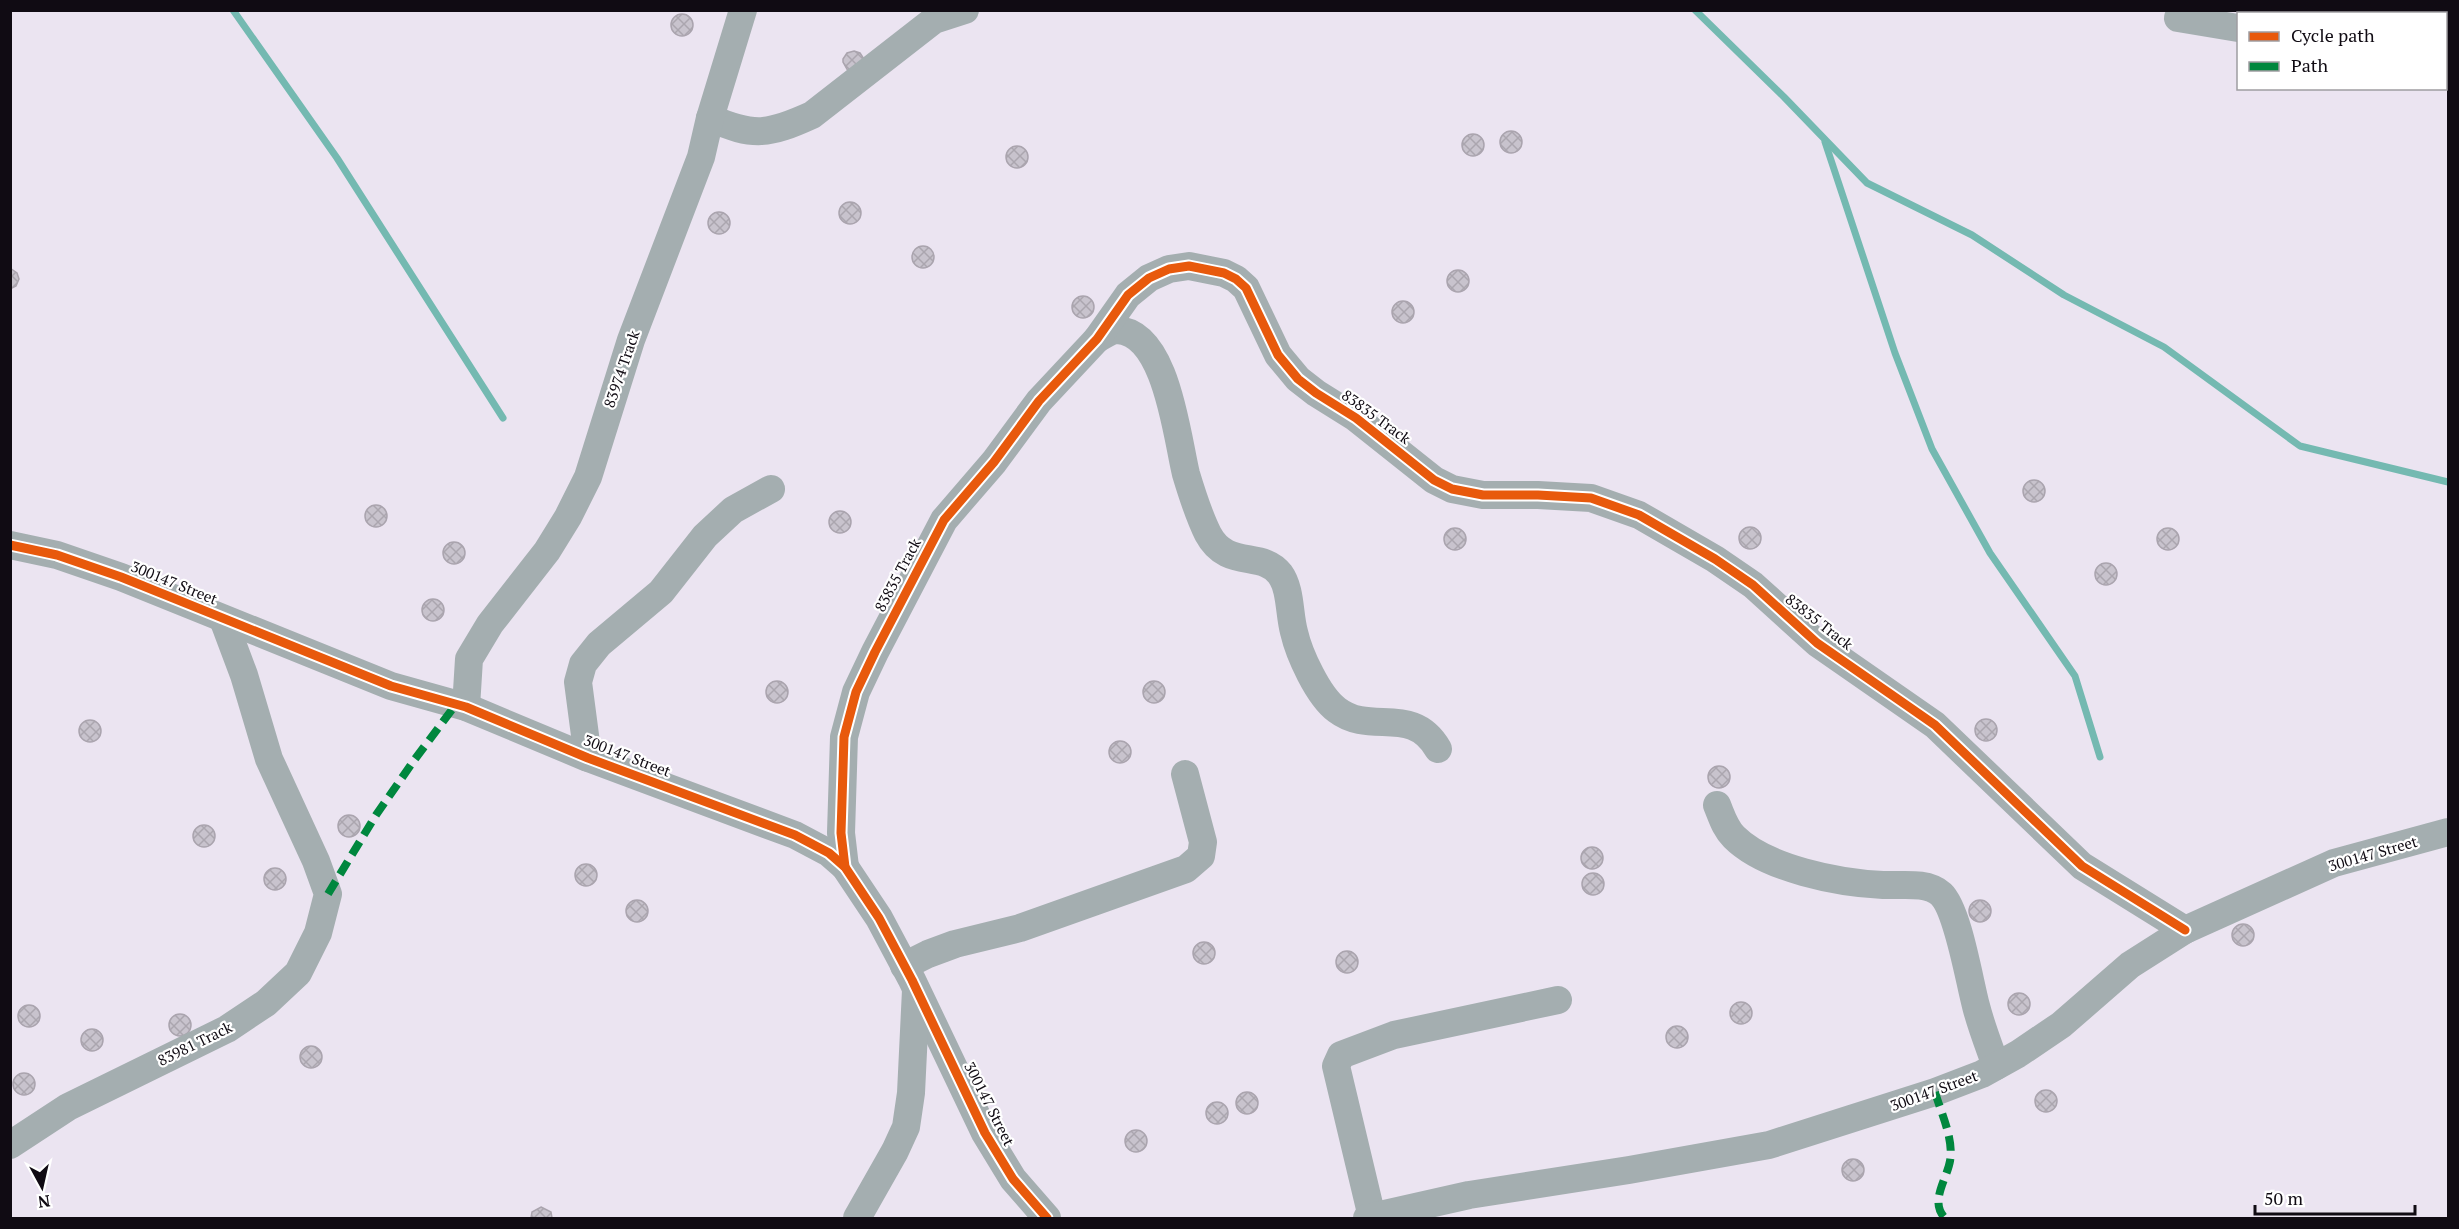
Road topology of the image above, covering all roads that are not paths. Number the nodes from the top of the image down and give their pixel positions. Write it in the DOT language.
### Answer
graph roads {
  1 [pos="742,10"];
  2 [pos="965,10"];
  3 [pos="2178,18"];
  4 [pos="2237,28"];
  5 [pos="710,118"];
  6 [pos="1097,339"];
  7 [pos="771,489"];
  8 [pos="10,545"];
  9 [pos="223,619"];
  10 [pos="466,707"];
  11 [pos="1438,749"];
  12 [pos="588,758"];
  13 [pos="1185,774"];
  14 [pos="1717,805"];
  15 [pos="2448,832"];
  16 [pos="845,867"];
  17 [pos="2185,930"];
  18 [pos="910,977"];
  19 [pos="1558,1000"];
  20 [pos="1996,1066"];
  21 [pos="10,1145"];
  22 [pos="857,1218"];
  23 [pos="1047,1218"];
  24 [pos="1369,1218"];
  1 -- 5 [label="street, 83974 Track"];
  2 -- 5 [label="street"];
  3 -- 4 [label="street"];
  5 -- 10 [label="street, 83974 Track"];
  6 -- 11 [label="street"];
  6 -- 16 [label="street, 83835 Track"];
  6 -- 17 [label="street, 83835 Track"];
  7 -- 12 [label="street"];
  8 -- 9 [label="street, 300147 Street"];
  9 -- 10 [label="street, 300147 Street"];
  9 -- 21 [label="street, 83981 Track"];
  10 -- 12 [label="street, 300147 Street"];
  12 -- 16 [label="street, 300147 Street"];
  13 -- 18 [label="street"];
  14 -- 20 [label="street"];
  15 -- 17 [label="street, 300147 Street"];
  16 -- 18 [label="street, 300147 Street"];
  17 -- 20 [label="street, 300147 Street"];
  18 -- 22 [label="street"];
  18 -- 23 [label="street, 300147 Street"];
  19 -- 24 [label="street"];
  20 -- 24 [label="street, 300147 Street"];
}
